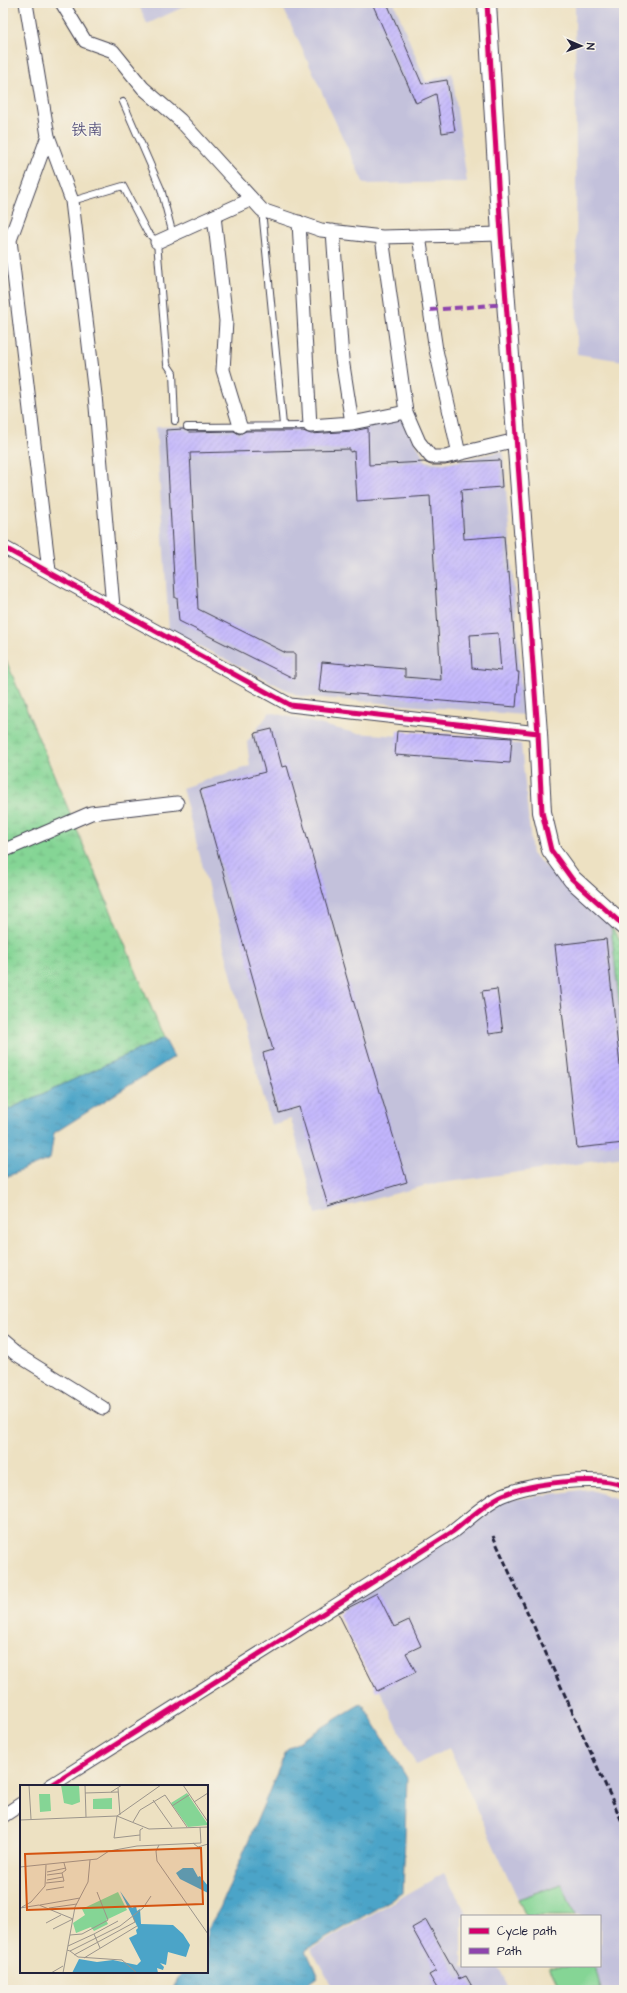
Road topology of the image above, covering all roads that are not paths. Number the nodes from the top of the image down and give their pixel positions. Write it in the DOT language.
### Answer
graph roads {
  1 [pos="26,3"];
  2 [pos="62,3"];
  3 [pos="487,3"];
  4 [pos="123,102"];
  5 [pos="48,136"];
  6 [pos="252,199"];
  7 [pos="72,201"];
  8 [pos="262,210"];
  9 [pos="214,216"];
  10 [pos="299,222"];
  11 [pos="332,231"];
  12 [pos="500,234"];
  13 [pos="173,235"];
  14 [pos="419,236"];
  15 [pos="382,237"];
  16 [pos="157,242"];
  17 [pos="6,245"];
  18 [pos="406,412"];
  19 [pos="175,421"];
  20 [pos="352,423"];
  21 [pos="283,425"];
  22 [pos="240,426"];
  23 [pos="310,426"];
  24 [pos="187,427"];
  25 [pos="516,440"];
  26 [pos="459,454"];
  27 [pos="3,547"];
  28 [pos="49,571"];
  29 [pos="113,607"];
  30 [pos="538,732"];
  31 [pos="177,803"];
  32 [pos="3,850"];
  33 [pos="624,926"];
  34 [pos="3,1343"];
  35 [pos="103,1408"];
  36 [pos="624,1486"];
  37 [pos="52,1785"];
  38 [pos="20,1805"];
  39 [pos="3,1816"];
  1 -- 5 [label="street"];
  2 -- 6 [label="street"];
  3 -- 12 [label="street"];
  4 -- 13 [label="lane"];
  5 -- 7 [label="street"];
  5 -- 17 [label="street"];
  6 -- 8 [label="street"];
  6 -- 9 [label="street"];
  7 -- 16 [label="lane"];
  7 -- 29 [label="street"];
  8 -- 10 [label="street"];
  8 -- 21 [label="lane"];
  9 -- 13 [label="street"];
  9 -- 22 [label="street"];
  10 -- 11 [label="street"];
  10 -- 23 [label="street"];
  11 -- 15 [label="street"];
  11 -- 20 [label="street"];
  12 -- 14 [label="street"];
  12 -- 25 [label="street"];
  13 -- 16 [label="street"];
  14 -- 15 [label="street"];
  14 -- 26 [label="street"];
  15 -- 18 [label="street"];
  16 -- 19 [label="lane"];
  17 -- 28 [label="street"];
  18 -- 20 [label="street"];
  18 -- 26 [label="street"];
  20 -- 23 [label="street"];
  21 -- 22 [label="lane"];
  21 -- 23 [label="lane"];
  22 -- 24 [label="lane"];
  25 -- 26 [label="street"];
  25 -- 30 [label="street"];
  27 -- 28 [label="street"];
  28 -- 29 [label="street"];
  29 -- 30 [label="street"];
  30 -- 33 [label="street"];
  31 -- 32 [label="street"];
  34 -- 35 [label="street"];
  36 -- 37 [label="street"];
  38 -- 39 [label="street"];
}
